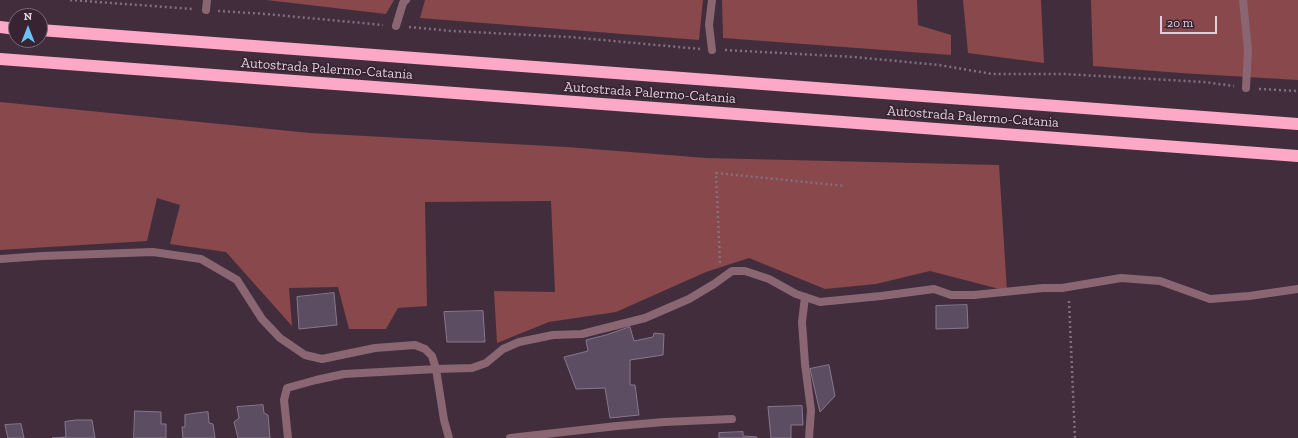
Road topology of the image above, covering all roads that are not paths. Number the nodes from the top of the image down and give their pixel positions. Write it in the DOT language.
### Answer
graph roads {
  1 [pos="207,0"];
  2 [pos="406,0"];
  3 [pos="712,0"];
  4 [pos="1243,0"];
  5 [pos="206,10"];
  6 [pos="396,26"];
  7 [pos="48,31"];
  8 [pos="712,50"];
  9 [pos="0,59"];
  10 [pos="1246,88"];
  11 [pos="1298,124"];
  12 [pos="1298,156"];
  13 [pos="0,259"];
  14 [pos="1298,289"];
  15 [pos="805,297"];
  16 [pos="436,369"];
  17 [pos="732,419"];
  18 [pos="288,438"];
  19 [pos="449,438"];
  20 [pos="510,438"];
  21 [pos="809,438"];
  1 -- 5 [label="street"];
  2 -- 6 [label="street"];
  3 -- 8 [label="street"];
  4 -- 10 [label="street"];
  7 -- 11 [label="highway, Autostrada Palermo-Catania"];
  9 -- 12 [label="highway, Autostrada Palermo-Catania"];
  13 -- 16 [label="street"];
  14 -- 15 [label="street"];
  15 -- 16 [label="street"];
  15 -- 21 [label="street"];
  16 -- 18 [label="street"];
  16 -- 19 [label="street"];
  17 -- 20 [label="street"];
}
